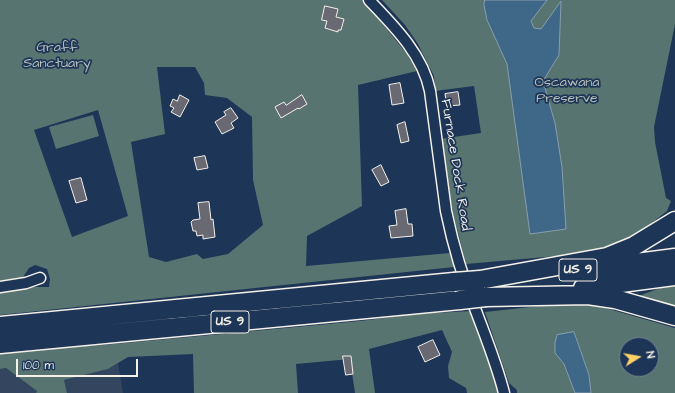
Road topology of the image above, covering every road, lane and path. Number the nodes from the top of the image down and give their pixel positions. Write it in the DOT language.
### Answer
graph roads {
  1 [pos="369,0"];
  2 [pos="675,221"];
  3 [pos="675,258"];
  4 [pos="675,276"];
  5 [pos="40,278"];
  6 [pos="480,280"];
  7 [pos="0,287"];
  8 [pos="486,297"];
  9 [pos="675,316"];
  10 [pos="0,326"];
  11 [pos="0,344"];
  12 [pos="504,393"];
  1 -- 12 [label="street, Furnace Dock Road"];
  2 -- 6 [label="highway"];
  3 -- 6 [label="highway, US 9"];
  4 -- 8 [label="highway, US 9"];
  5 -- 7 [label="street"];
  6 -- 10 [label="highway, US 9, bridge"];
  8 -- 9 [label="highway"];
  8 -- 11 [label="highway, US 9, bridge"];
}
